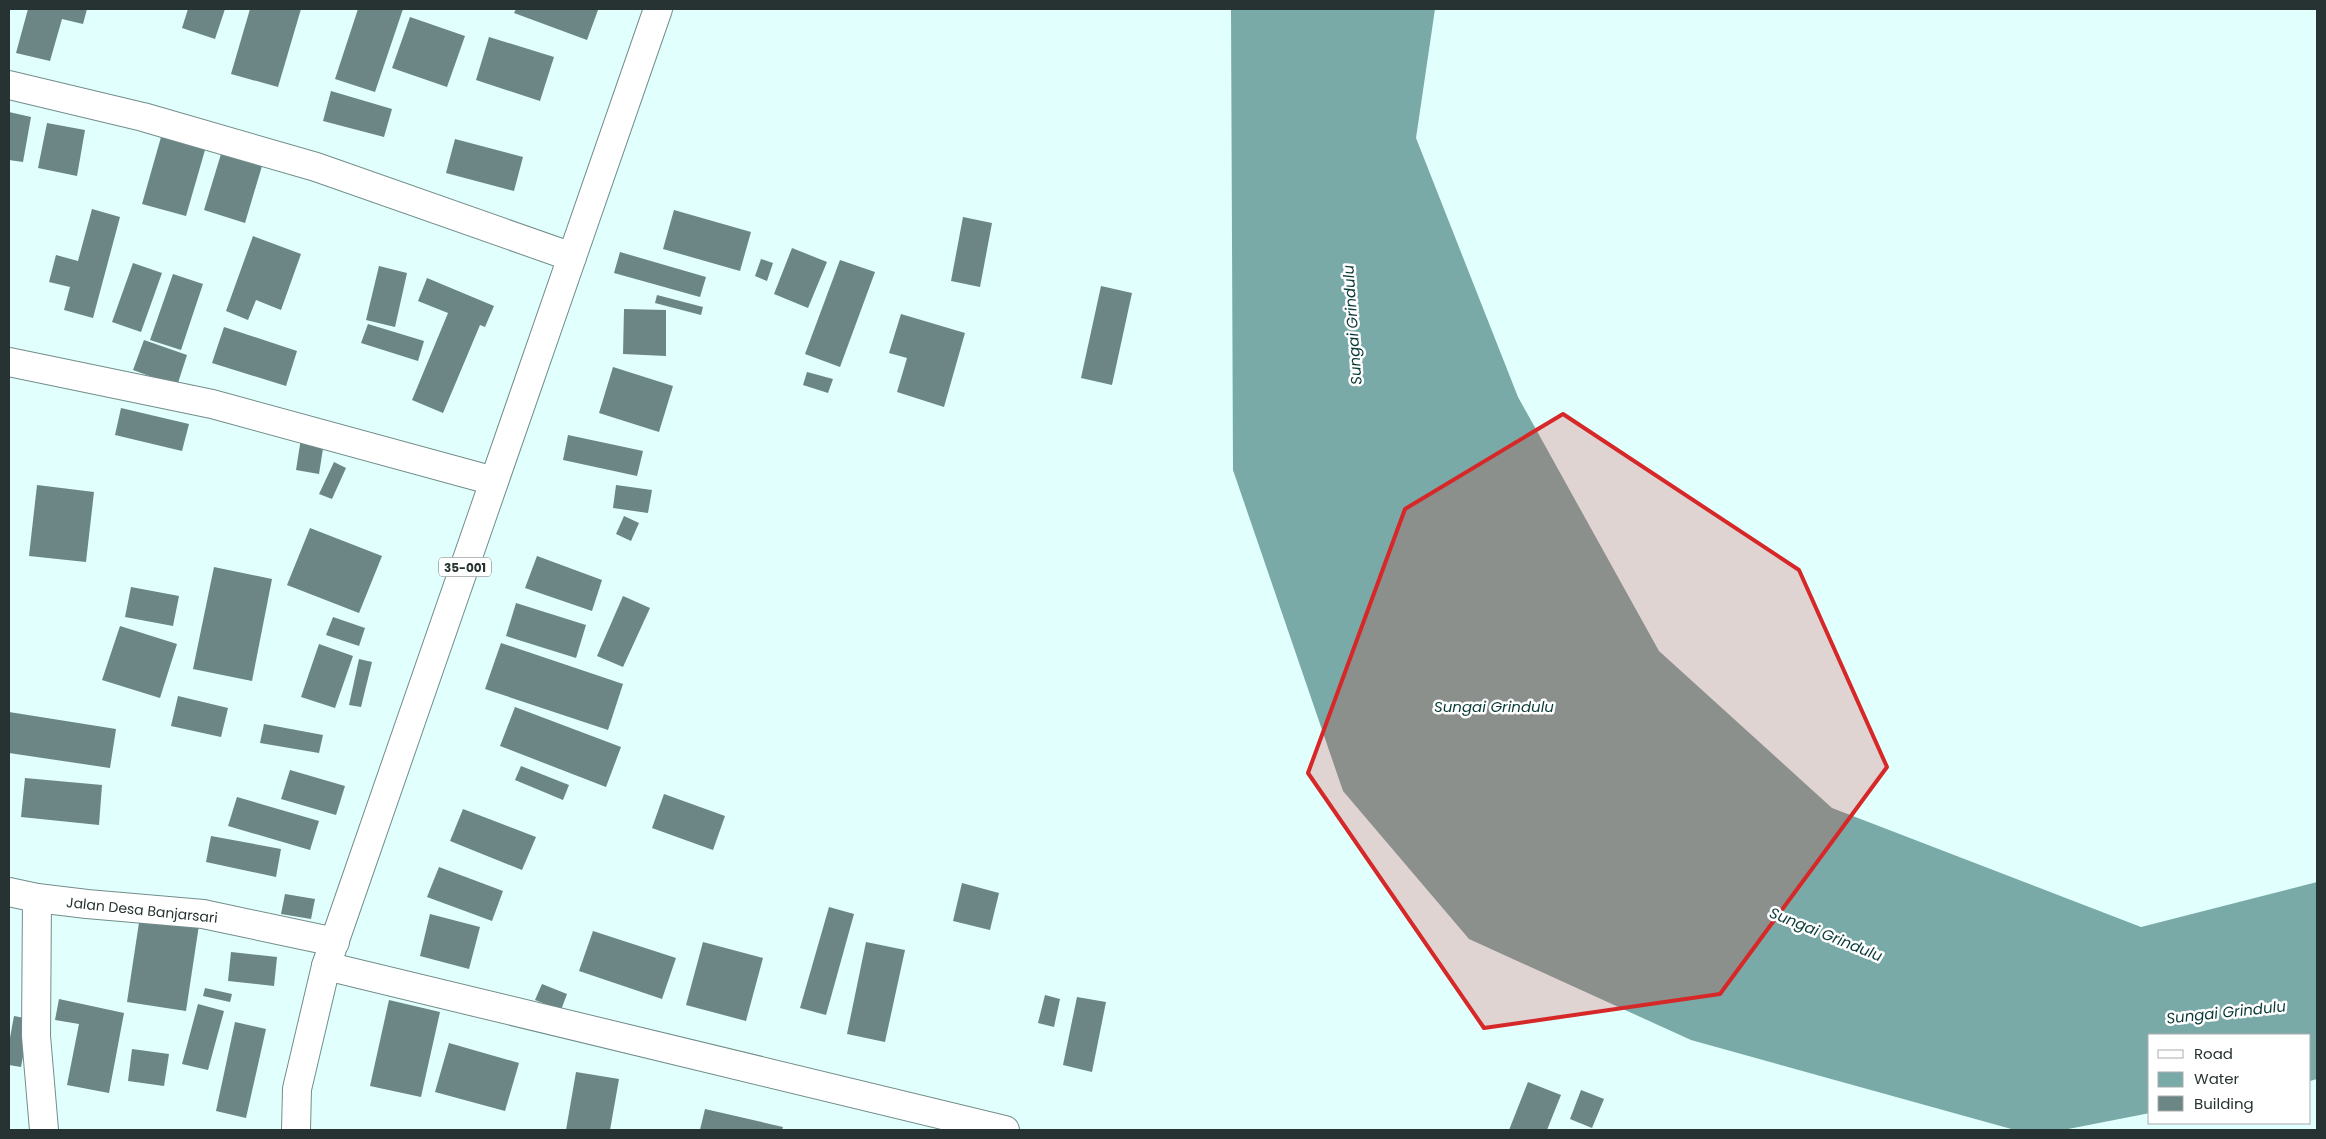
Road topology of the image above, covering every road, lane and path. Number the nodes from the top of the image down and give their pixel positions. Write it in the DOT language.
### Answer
graph roads {
  1 [pos="658,9"];
  2 [pos="9,85"];
  3 [pos="572,257"];
  4 [pos="9,362"];
  5 [pos="494,481"];
  6 [pos="9,892"];
  7 [pos="37,898"];
  8 [pos="330,954"];
  9 [pos="44,1130"];
  10 [pos="296,1130"];
  11 [pos="1005,1130"];
  1 -- 3 [label="street, 35-001"];
  2 -- 3 [label="street"];
  3 -- 5 [label="street, 35-001"];
  4 -- 5 [label="street"];
  5 -- 8 [label="street, 35-001"];
  6 -- 7 [label="street, Jalan Desa Banjarsari"];
  7 -- 8 [label="street, Jalan Desa Banjarsari"];
  7 -- 9 [label="street"];
  8 -- 10 [label="street, 35-001"];
  8 -- 11 [label="street, Jalan Desa Banjarsari"];
}
